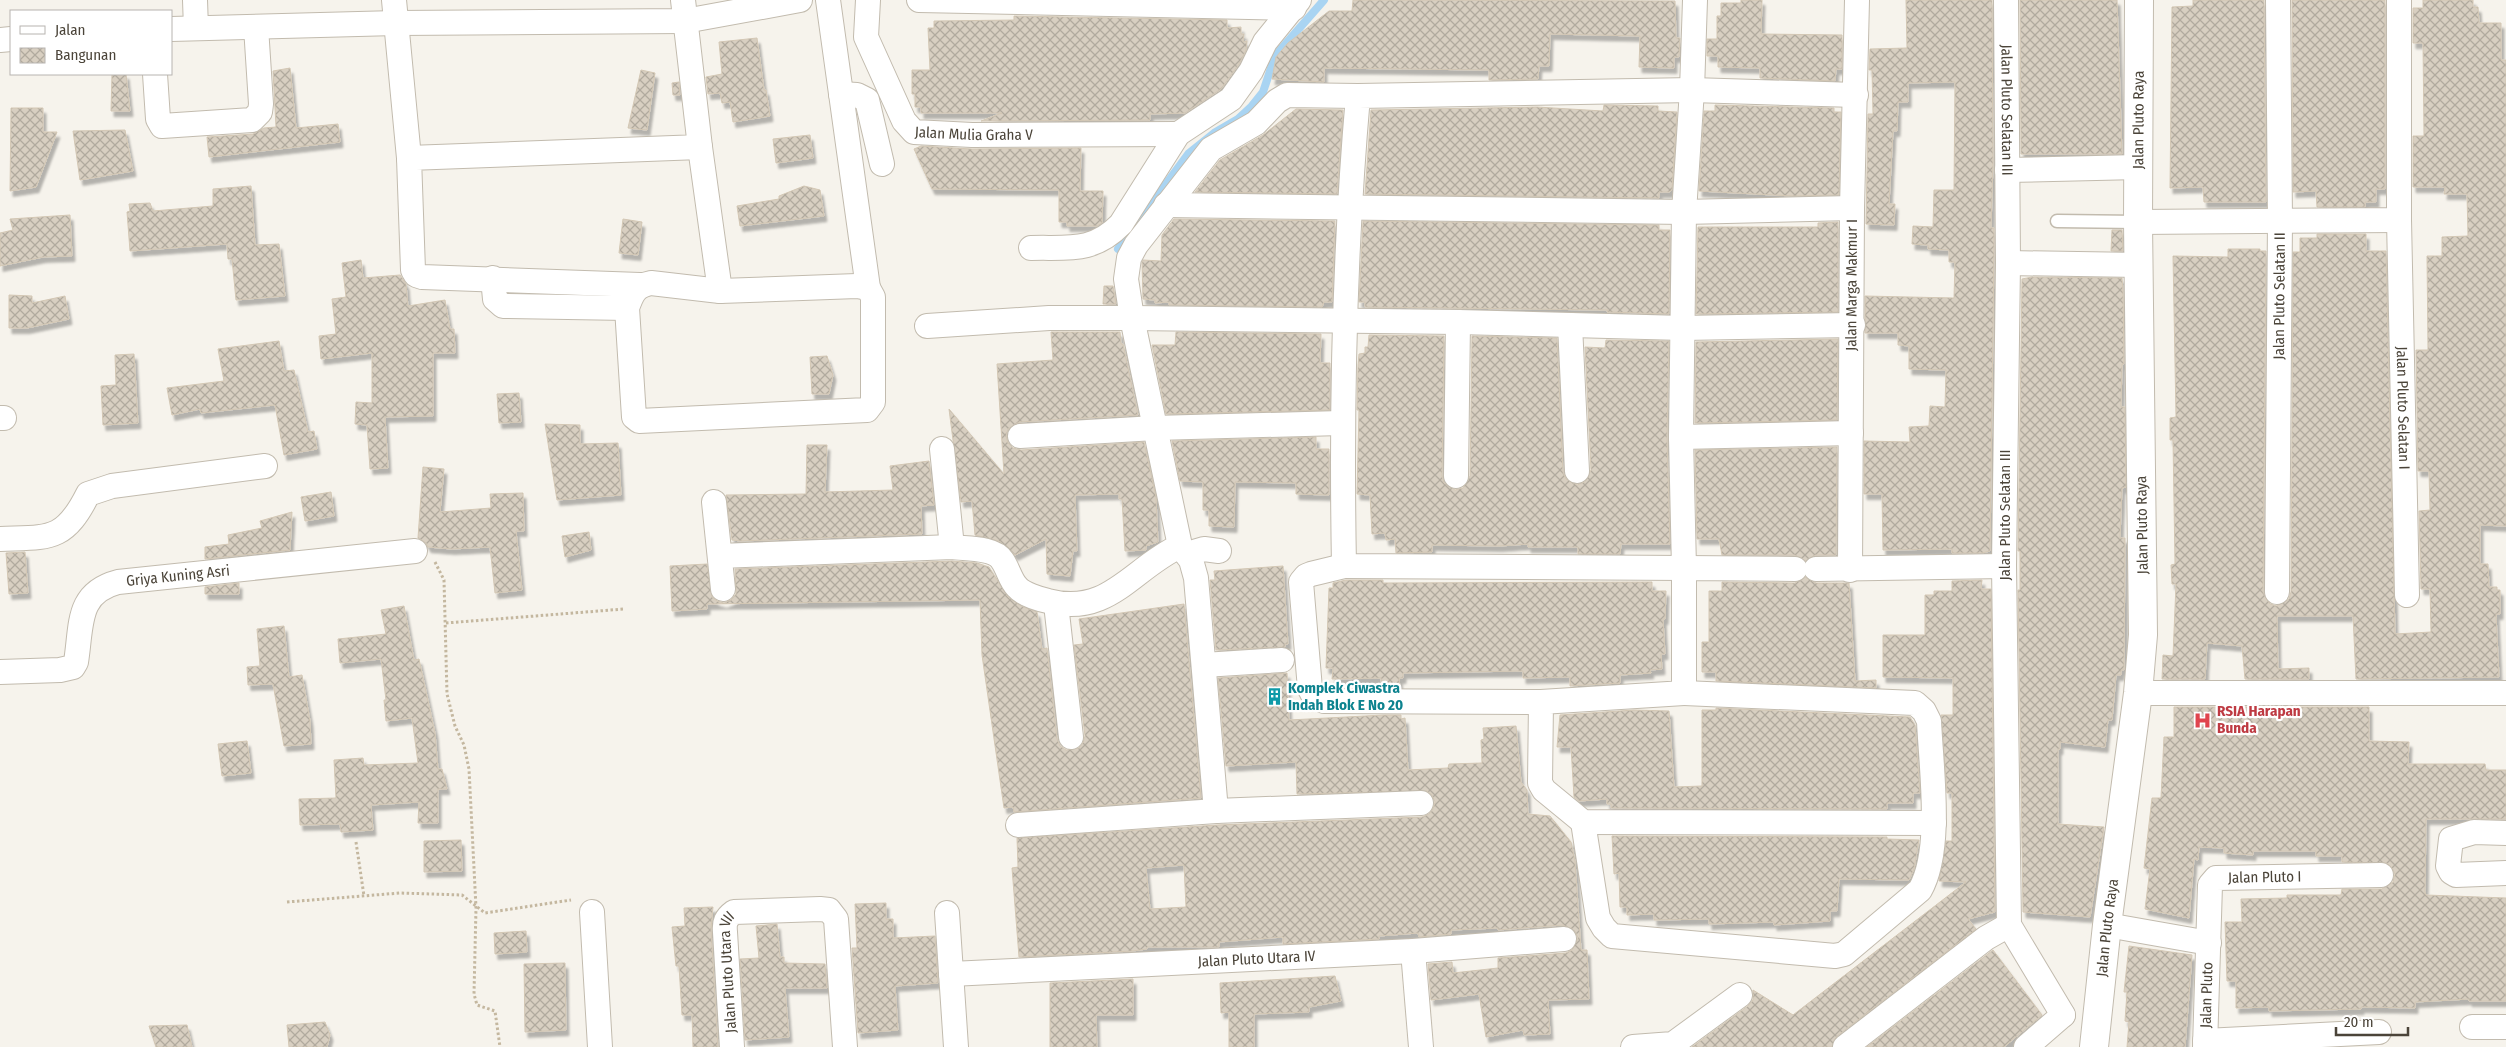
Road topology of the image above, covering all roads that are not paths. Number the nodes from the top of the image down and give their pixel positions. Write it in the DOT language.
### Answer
graph roads {
  1 [pos="195,0"];
  2 [pos="800,0"];
  3 [pos="828,0"];
  4 [pos="868,0"];
  5 [pos="919,0"];
  6 [pos="1695,0"];
  7 [pos="1857,0"];
  8 [pos="2006,0"];
  9 [pos="2140,0"];
  10 [pos="2278,0"];
  11 [pos="2399,0"];
  12 [pos="1297,4"];
  13 [pos="684,10"];
  14 [pos="395,12"];
  15 [pos="256,27"];
  16 [pos="196,28"];
  17 [pos="172,29"];
  18 [pos="155,75"];
  19 [pos="1692,90"];
  20 [pos="841,94"];
  21 [pos="1856,95"];
  22 [pos="1358,96"];
  23 [pos="1178,134"];
  24 [pos="700,147"];
  25 [pos="409,158"];
  26 [pos="882,164"];
  27 [pos="2139,167"];
  28 [pos="2007,170"];
  29 [pos="1166,205"];
  30 [pos="1348,207"];
  31 [pos="1852,208"];
  32 [pos="1684,212"];
  33 [pos="2280,220"];
  34 [pos="2399,220"];
  35 [pos="2057,221"];
  36 [pos="2138,222"];
  37 [pos="1030,248"];
  38 [pos="2008,263"];
  39 [pos="2139,265"];
  40 [pos="493,278"];
  41 [pos="640,285"];
  42 [pos="868,288"];
  43 [pos="720,291"];
  44 [pos="627,308"];
  45 [pos="1132,318"];
  46 [pos="1343,322"];
  47 [pos="1458,322"];
  48 [pos="1570,324"];
  49 [pos="1853,325"];
  50 [pos="927,326"];
  51 [pos="1683,328"];
  52 [pos="1342,423"];
  53 [pos="1155,428"];
  54 [pos="1851,432"];
  55 [pos="1020,436"];
  56 [pos="1681,437"];
  57 [pos="942,449"];
  58 [pos="265,466"];
  59 [pos="1577,471"];
  60 [pos="1456,476"];
  61 [pos="714,502"];
  62 [pos="0,539"];
  63 [pos="952,547"];
  64 [pos="1183,550"];
  65 [pos="415,551"];
  66 [pos="1219,551"];
  67 [pos="720,556"];
  68 [pos="1344,566"];
  69 [pos="2004,566"];
  70 [pos="1684,568"];
  71 [pos="1850,570"];
  72 [pos="722,589"];
  73 [pos="2277,592"];
  74 [pos="2407,595"];
  75 [pos="1056,604"];
  76 [pos="1282,660"];
  77 [pos="1204,665"];
  78 [pos="0,672"];
  79 [pos="1684,693"];
  80 [pos="2506,693"];
  81 [pos="2138,694"];
  82 [pos="1541,702"];
  83 [pos="1072,737"];
  84 [pos="1420,803"];
  85 [pos="1216,811"];
  86 [pos="1583,822"];
  87 [pos="1934,822"];
  88 [pos="1018,825"];
  89 [pos="2506,833"];
  90 [pos="2506,873"];
  91 [pos="2381,875"];
  92 [pos="592,912"];
  93 [pos="947,913"];
  94 [pos="2009,925"];
  95 [pos="2106,925"];
  96 [pos="1564,939"];
  97 [pos="2209,943"];
  98 [pos="1413,951"];
  99 [pos="950,974"];
  100 [pos="1740,995"];
  101 [pos="2098,1016"];
  102 [pos="2060,1018"];
  103 [pos="2472,1027"];
  104 [pos="2506,1027"];
  105 [pos="2379,1032"];
  106 [pos="2205,1044"];
  107 [pos="600,1047"];
  108 [pos="732,1047"];
  109 [pos="845,1047"];
  110 [pos="956,1047"];
  111 [pos="1421,1047"];
  112 [pos="1632,1047"];
  113 [pos="1845,1047"];
  114 [pos="2026,1047"];
  115 [pos="2094,1047"];
  1 -- 16 [label="street"];
  2 -- 13 [label="street"];
  3 -- 20 [label="street"];
  4 -- 23 [label="street, Jalan Mulia Graha V"];
  5 -- 12 [label="street"];
  6 -- 19 [label="street"];
  7 -- 21 [label="street, Jalan Marga Makmur I"];
  8 -- 28 [label="street, Jalan Pluto Selatan III"];
  9 -- 27 [label="street, Jalan Pluto Raya"];
  10 -- 33 [label="street, Jalan Pluto Selatan II"];
  11 -- 34 [label="street, Jalan Pluto Selatan I"];
  12 -- 23 [label="street"];
  13 -- 14 [label="street"];
  13 -- 24 [label="street"];
  14 -- 15 [label="street"];
  14 -- 25 [label="street"];
  15 -- 16 [label="street"];
  15 -- 18 [label="street"];
  16 -- 17 [label="street"];
  19 -- 21 [label="street"];
  19 -- 22 [label="street"];
  19 -- 32 [label="street"];
  20 -- 26 [label="street"];
  20 -- 42 [label="street"];
  21 -- 31 [label="street, Jalan Marga Makmur I"];
  22 -- 29 [label="street"];
  22 -- 30 [label="street"];
  23 -- 37 [label="street"];
  24 -- 25 [label="street"];
  24 -- 43 [label="street"];
  25 -- 40 [label="street"];
  27 -- 28 [label="street"];
  27 -- 36 [label="street, Jalan Pluto Raya"];
  28 -- 38 [label="street, Jalan Pluto Selatan III"];
  29 -- 30 [label="street"];
  29 -- 45 [label="street"];
  30 -- 32 [label="street"];
  30 -- 46 [label="street"];
  31 -- 32 [label="street"];
  31 -- 49 [label="street, Jalan Marga Makmur I"];
  32 -- 51 [label="street"];
  33 -- 34 [label="street"];
  33 -- 36 [label="street"];
  33 -- 73 [label="street, Jalan Pluto Selatan II"];
  34 -- 74 [label="street, Jalan Pluto Selatan I"];
  35 -- 36 [label="lane"];
  36 -- 39 [label="street, Jalan Pluto Raya"];
  38 -- 39 [label="street"];
  38 -- 69 [label="street, Jalan Pluto Selatan III"];
  39 -- 81 [label="street, Jalan Pluto Raya"];
  40 -- 41 [label="street"];
  40 -- 44 [label="street"];
  41 -- 43 [label="street"];
  41 -- 44 [label="street"];
  42 -- 43 [label="street"];
  42 -- 44 [label="street"];
  45 -- 46 [label="street"];
  45 -- 50 [label="street"];
  45 -- 53 [label="street"];
  46 -- 47 [label="street"];
  46 -- 52 [label="street"];
  47 -- 48 [label="street"];
  47 -- 60 [label="street"];
  48 -- 51 [label="street"];
  48 -- 59 [label="street"];
  49 -- 51 [label="street"];
  49 -- 54 [label="street, Jalan Marga Makmur I"];
  51 -- 56 [label="street"];
  52 -- 53 [label="street"];
  52 -- 68 [label="street"];
  53 -- 55 [label="street"];
  53 -- 64 [label="street"];
  54 -- 56 [label="street"];
  54 -- 71 [label="street, Jalan Marga Makmur I"];
  56 -- 70 [label="street"];
  57 -- 63 [label="street"];
  58 -- 62 [label="street"];
  61 -- 67 [label="street"];
  63 -- 67 [label="street"];
  63 -- 75 [label="street"];
  64 -- 66 [label="street"];
  64 -- 75 [label="street"];
  64 -- 77 [label="street"];
  65 -- 78 [label="street, Griya Kuning Asri"];
  67 -- 72 [label="street"];
  68 -- 70 [label="street"];
  68 -- 82 [label="street"];
  69 -- 71 [label="street"];
  69 -- 94 [label="street, Jalan Pluto Selatan III"];
  70 -- 71 [label="street"];
  70 -- 79 [label="street"];
  75 -- 83 [label="street"];
  76 -- 77 [label="street"];
  77 -- 85 [label="street"];
  79 -- 82 [label="street"];
  79 -- 87 [label="street"];
  80 -- 81 [label="street"];
  81 -- 95 [label="street, Jalan Pluto Raya"];
  82 -- 86 [label="street"];
  84 -- 85 [label="street"];
  85 -- 88 [label="street"];
  86 -- 87 [label="street"];
  86 -- 87 [label="street"];
  89 -- 90 [label="street"];
  91 -- 97 [label="street, Jalan Pluto I"];
  92 -- 107 [label="street"];
  93 -- 99 [label="street"];
  94 -- 102 [label="street"];
  94 -- 113 [label="street"];
  95 -- 97 [label="street"];
  95 -- 101 [label="street, Jalan Pluto Raya"];
  96 -- 98 [label="street, Jalan Pluto Utara IV"];
  97 -- 106 [label="street, Jalan Pluto"];
  98 -- 99 [label="street, Jalan Pluto Utara IV"];
  98 -- 111 [label="street"];
  99 -- 110 [label="street"];
  100 -- 112 [label="street"];
  101 -- 102 [label="street"];
  101 -- 115 [label="street, Jalan Pluto Raya"];
  102 -- 114 [label="street"];
  103 -- 104 [label="street"];
  105 -- 106 [label="street"];
  108 -- 109 [label="street, Jalan Pluto Utara VII"];
}
